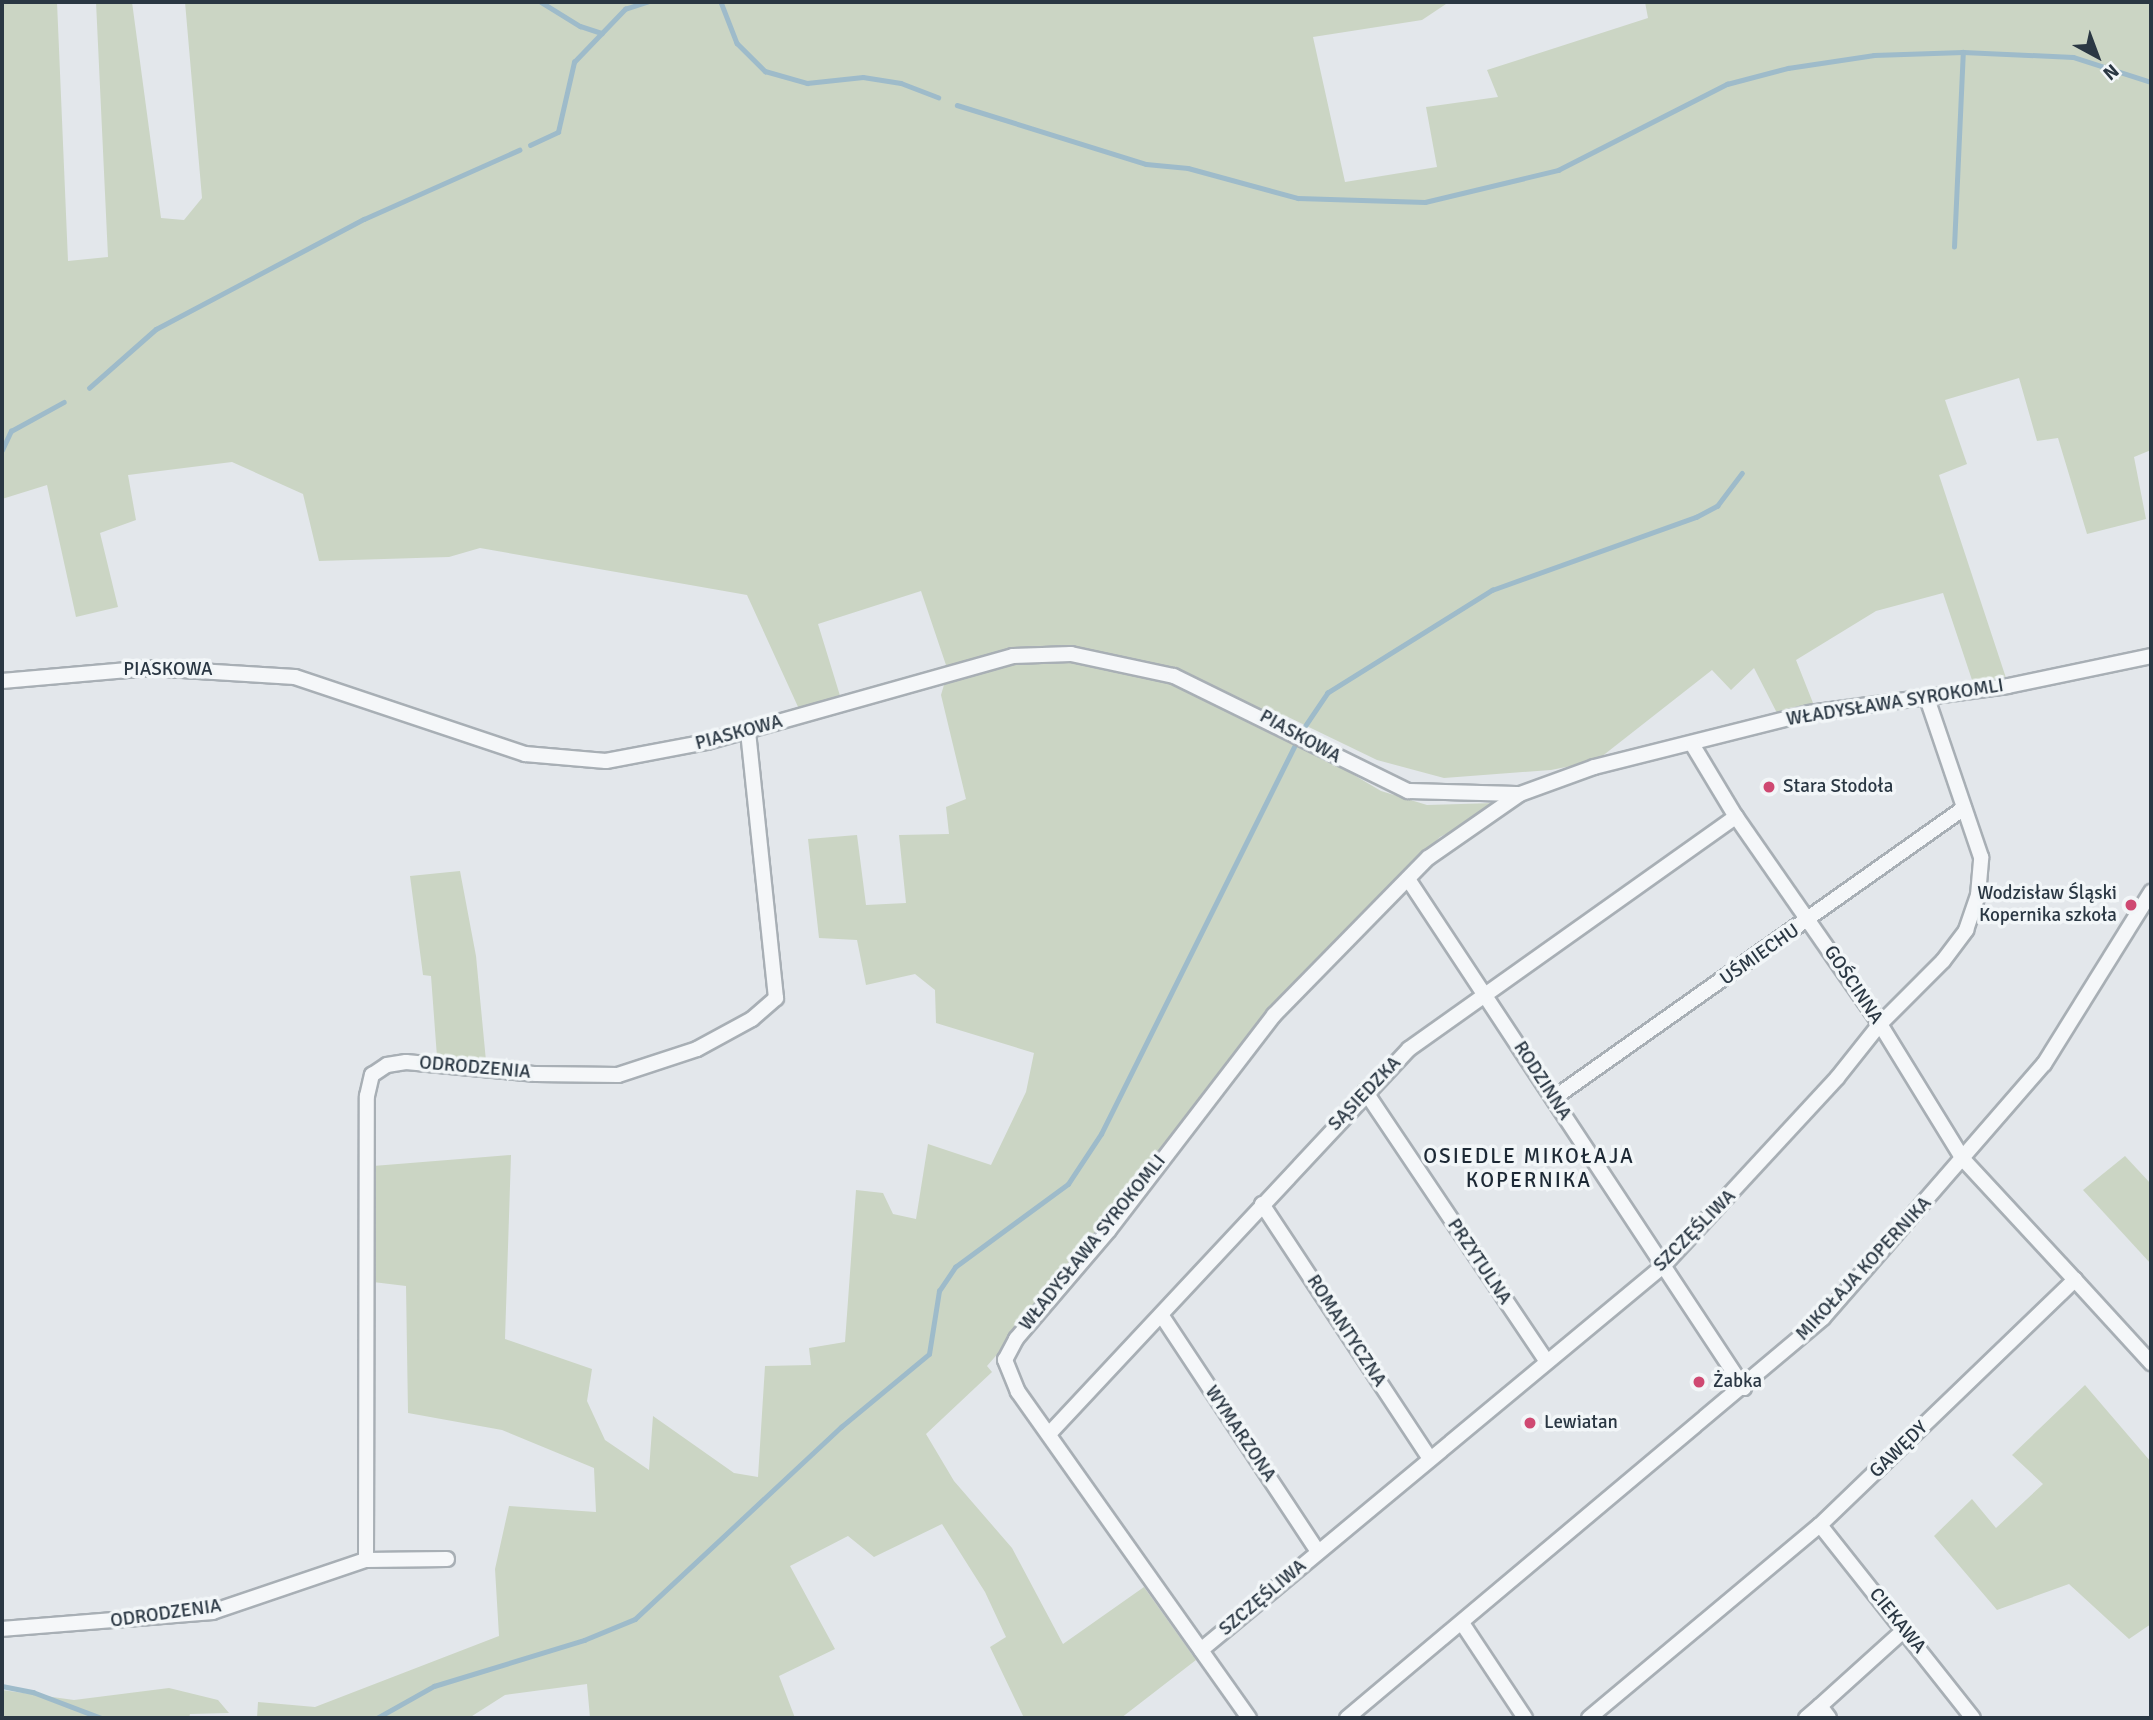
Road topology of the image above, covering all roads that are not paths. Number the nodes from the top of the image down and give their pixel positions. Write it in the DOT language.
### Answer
graph roads {
  1 [pos="2151,656"];
  2 [pos="2,681"];
  3 [pos="1927,698"];
  4 [pos="748,730"];
  5 [pos="1692,744"];
  6 [pos="1520,794"];
  7 [pos="1454,795"];
  8 [pos="1964,808"];
  9 [pos="1736,817"];
  10 [pos="1408,879"];
  11 [pos="2151,892"];
  12 [pos="1810,920"];
  13 [pos="1484,993"];
  14 [pos="1880,1024"];
  15 [pos="1366,1091"];
  16 [pos="1554,1098"];
  17 [pos="1963,1159"];
  18 [pos="1262,1204"];
  19 [pos="1663,1266"];
  20 [pos="2075,1280"];
  21 [pos="1162,1317"];
  22 [pos="1547,1362"];
  23 [pos="2151,1363"];
  24 [pos="1744,1388"];
  25 [pos="1049,1434"];
  26 [pos="1430,1459"];
  27 [pos="1820,1525"];
  28 [pos="1318,1552"];
  29 [pos="447,1559"];
  30 [pos="366,1560"];
  31 [pos="1462,1622"];
  32 [pos="2,1629"];
  33 [pos="1904,1630"];
  34 [pos="1201,1650"];
  35 [pos="1824,1712"];
  36 [pos="1249,1718"];
  37 [pos="1347,1718"];
  38 [pos="1525,1718"];
  39 [pos="1589,1718"];
  40 [pos="1806,1718"];
  41 [pos="1973,1718"];
  1 -- 3 [label="street, WŁADYSŁAWA SYROKOMLI"];
  2 -- 4 [label="street, PIASKOWA"];
  3 -- 5 [label="street, WŁADYSŁAWA SYROKOMLI"];
  3 -- 8 [label="street, SZCZĘŚLIWA"];
  4 -- 7 [label="street, PIASKOWA"];
  4 -- 30 [label="street, ODRODZENIA"];
  5 -- 6 [label="street, WŁADYSŁAWA SYROKOMLI"];
  5 -- 9 [label="street, GOŚCINNA"];
  6 -- 7 [label="street, WŁADYSŁAWA SYROKOMLI"];
  6 -- 10 [label="street, WŁADYSŁAWA SYROKOMLI"];
  8 -- 12 [label="street, UŚMIECHU"];
  8 -- 14 [label="street, SZCZĘŚLIWA"];
  9 -- 12 [label="street, GOŚCINNA"];
  9 -- 13 [label="street, SĄSIEDZKA"];
  10 -- 13 [label="street, RODZINNA"];
  10 -- 25 [label="street, WŁADYSŁAWA SYROKOMLI"];
  11 -- 17 [label="street, MIKOŁAJA KOPERNIKA"];
  12 -- 14 [label="street, GOŚCINNA"];
  12 -- 16 [label="street, UŚMIECHU"];
  13 -- 15 [label="street, SĄSIEDZKA"];
  13 -- 16 [label="street, RODZINNA"];
  14 -- 17 [label="street, GOŚCINNA"];
  14 -- 19 [label="street, SZCZĘŚLIWA"];
  15 -- 18 [label="street, SĄSIEDZKA"];
  15 -- 22 [label="street, PRZYTULNA"];
  16 -- 19 [label="street, RODZINNA"];
  17 -- 20 [label="street"];
  17 -- 24 [label="street, MIKOŁAJA KOPERNIKA"];
  18 -- 21 [label="street, SĄSIEDZKA"];
  18 -- 26 [label="street, ROMANTYCZNA"];
  19 -- 22 [label="street, SZCZĘŚLIWA"];
  19 -- 24 [label="street, RODZINNA"];
  20 -- 23 [label="street"];
  20 -- 27 [label="street, GAWĘDY"];
  21 -- 25 [label="street, SĄSIEDZKA"];
  21 -- 28 [label="street, WYMARZONA"];
  22 -- 26 [label="street, SZCZĘŚLIWA"];
  24 -- 31 [label="street, MIKOŁAJA KOPERNIKA"];
  25 -- 34 [label="street, WŁADYSŁAWA SYROKOMLI"];
  26 -- 28 [label="street, SZCZĘŚLIWA"];
  27 -- 33 [label="street, CIEKAWA"];
  27 -- 39 [label="street, GAWĘDY"];
  28 -- 34 [label="street, SZCZĘŚLIWA"];
  29 -- 30 [label="street, ODRODZENIA"];
  30 -- 32 [label="street, ODRODZENIA"];
  31 -- 37 [label="street, MIKOŁAJA KOPERNIKA"];
  31 -- 38 [label="street"];
  33 -- 35 [label="street"];
  33 -- 41 [label="street, CIEKAWA"];
  34 -- 36 [label="street, WŁADYSŁAWA SYROKOMLI"];
  35 -- 40 [label="street"];
}
